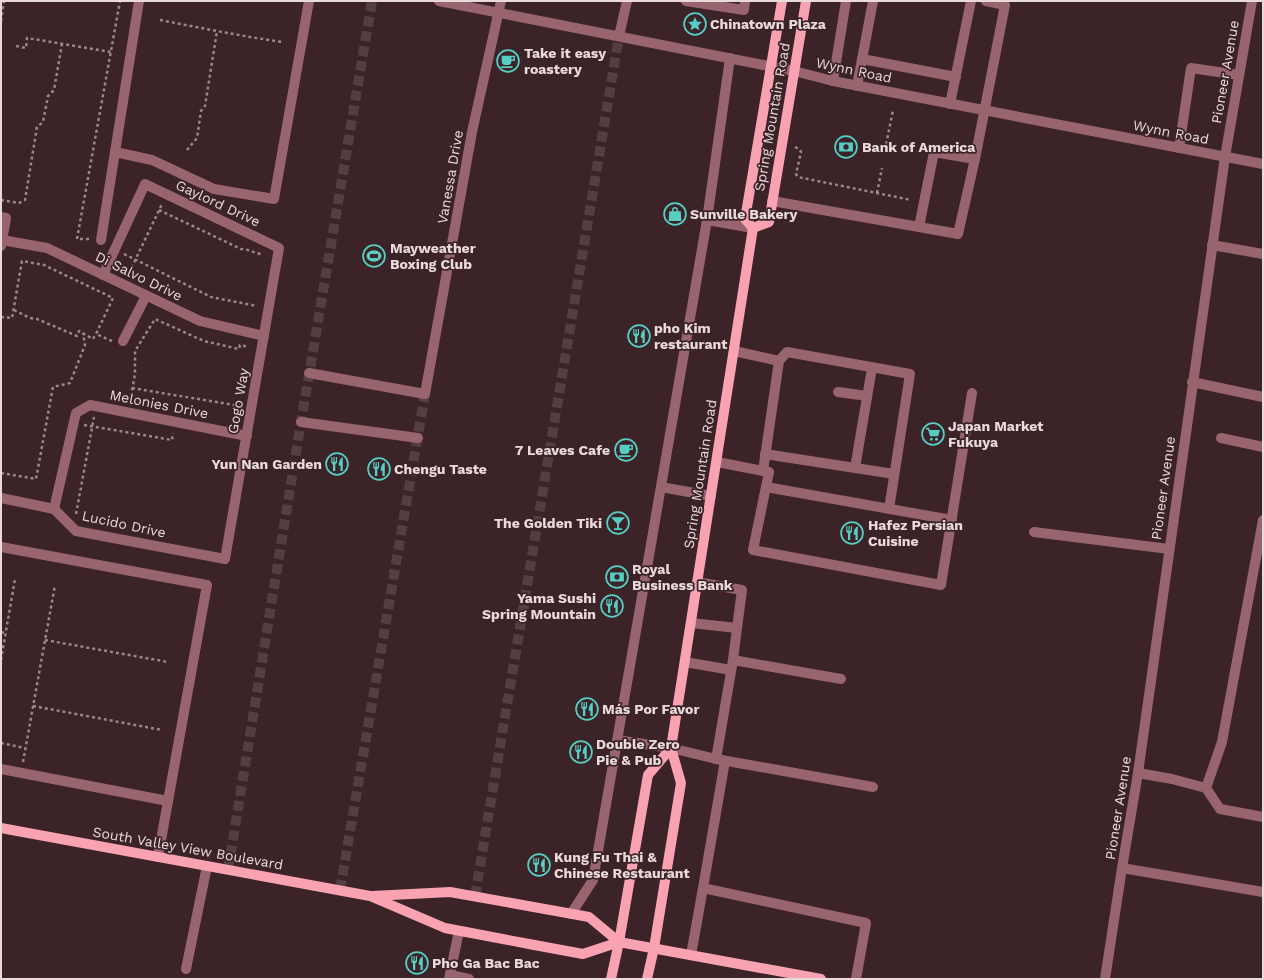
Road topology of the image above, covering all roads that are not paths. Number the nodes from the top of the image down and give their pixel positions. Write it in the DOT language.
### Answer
graph roads {
  1 [pos="140,1"];
  2 [pos="309,1"];
  3 [pos="439,1"];
  4 [pos="501,1"];
  5 [pos="627,1"];
  6 [pos="686,1"];
  7 [pos="745,1"];
  8 [pos="782,1"];
  9 [pos="806,1"];
  10 [pos="846,1"];
  11 [pos="873,1"];
  12 [pos="971,1"];
  13 [pos="986,1"];
  14 [pos="1252,1"];
  15 [pos="1005,3"];
  16 [pos="499,13"];
  17 [pos="620,36"];
  18 [pos="730,58"];
  19 [pos="862,59"];
  20 [pos="771,66"];
  21 [pos="794,71"];
  22 [pos="1239,75"];
  23 [pos="956,77"];
  24 [pos="833,81"];
  25 [pos="857,86"];
  26 [pos="950,104"];
  27 [pos="984,110"];
  28 [pos="1179,148"];
  29 [pos="115,152"];
  30 [pos="1224,157"];
  31 [pos="975,159"];
  32 [pos="1263,164"];
  33 [pos="772,201"];
  34 [pos="4,217"];
  35 [pos="706,220"];
  36 [pos="919,227"];
  37 [pos="754,228"];
  38 [pos="101,240"];
  39 [pos="2,243"];
  40 [pos="1212,245"];
  41 [pos="279,252"];
  42 [pos="1263,254"];
  43 [pos="103,275"];
  44 [pos="146,296"];
  45 [pos="264,336"];
  46 [pos="122,344"];
  47 [pos="734,351"];
  48 [pos="779,360"];
  49 [pos="872,368"];
  50 [pos="309,373"];
  51 [pos="1192,382"];
  52 [pos="838,392"];
  53 [pos="972,393"];
  54 [pos="867,396"];
  55 [pos="1263,396"];
  56 [pos="301,422"];
  57 [pos="247,436"];
  58 [pos="418,438"];
  59 [pos="1221,438"];
  60 [pos="1263,448"];
  61 [pos="766,454"];
  62 [pos="717,462"];
  63 [pos="855,468"];
  64 [pos="763,471"];
  65 [pos="894,474"];
  66 [pos="661,487"];
  67 [pos="766,487"];
  68 [pos="711,496"];
  69 [pos="1,498"];
  70 [pos="54,508"];
  71 [pos="889,509"];
  72 [pos="952,520"];
  73 [pos="1263,520"];
  74 [pos="1034,532"];
  75 [pos="1,546"];
  76 [pos="1169,549"];
  77 [pos="225,559"];
  78 [pos="698,582"];
  79 [pos="691,623"];
  80 [pos="737,628"];
  81 [pos="685,662"];
  82 [pos="732,665"];
  83 [pos="840,679"];
  84 [pos="617,740"];
  85 [pos="671,748"];
  86 [pos="720,760"];
  87 [pos="1,770"];
  88 [pos="1138,773"];
  89 [pos="873,787"];
  90 [pos="1206,788"];
  91 [pos="168,800"];
  92 [pos="1263,817"];
  93 [pos="1,828"];
  94 [pos="158,857"];
  95 [pos="208,866"];
  96 [pos="1122,868"];
  97 [pos="703,888"];
  98 [pos="1263,892"];
  99 [pos="370,896"];
  100 [pos="571,914"];
  101 [pos="458,931"];
  102 [pos="619,942"];
  103 [pos="654,948"];
  104 [pos="691,955"];
  105 [pos="186,969"];
  106 [pos="781,976"];
  107 [pos="449,977"];
  108 [pos="470,979"];
  109 [pos="611,979"];
  110 [pos="647,979"];
  111 [pos="821,979"];
  112 [pos="856,979"];
  113 [pos="1105,979"];
  1 -- 29 [label="street"];
  2 -- 29 [label="street"];
  3 -- 16 [label="street, Wynn Road"];
  4 -- 16 [label="street, Vanessa Drive"];
  5 -- 17 [label="street"];
  6 -- 7 [label="street"];
  8 -- 20 [label="main road, Spring Mountain Road"];
  9 -- 21 [label="main road, Spring Mountain Road"];
  10 -- 24 [label="street"];
  11 -- 19 [label="street"];
  12 -- 23 [label="street"];
  13 -- 15 [label="street"];
  14 -- 22 [label="street, Pioneer Avenue"];
  15 -- 27 [label="street"];
  16 -- 17 [label="street, Wynn Road"];
  16 -- 50 [label="street, Vanessa Drive"];
  17 -- 18 [label="street, Wynn Road"];
  18 -- 20 [label="street, Wynn Road"];
  18 -- 35 [label="street"];
  19 -- 23 [label="street"];
  19 -- 25 [label="street"];
  20 -- 21 [label="street, Wynn Road"];
  20 -- 37 [label="main road, Spring Mountain Road"];
  21 -- 24 [label="street, Wynn Road"];
  21 -- 33 [label="main road, Spring Mountain Road"];
  22 -- 28 [label="street"];
  22 -- 30 [label="street, Pioneer Avenue"];
  23 -- 26 [label="street"];
  24 -- 25 [label="street, Wynn Road"];
  25 -- 26 [label="street, Wynn Road"];
  26 -- 27 [label="street, Wynn Road"];
  27 -- 28 [label="street, Wynn Road"];
  27 -- 31 [label="street"];
  28 -- 30 [label="street, Wynn Road"];
  29 -- 38 [label="street"];
  30 -- 32 [label="street, Wynn Road"];
  30 -- 40 [label="street, Pioneer Avenue"];
  31 -- 36 [label="street"];
  31 -- 36 [label="street"];
  33 -- 36 [label="street"];
  33 -- 37 [label="main road, Spring Mountain Road"];
  34 -- 39 [label="street"];
  35 -- 37 [label="street"];
  35 -- 66 [label="street"];
  37 -- 47 [label="main road, Spring Mountain Road"];
  39 -- 43 [label="street, Di Salvo Drive"];
  40 -- 42 [label="street"];
  40 -- 51 [label="street, Pioneer Avenue"];
  41 -- 43 [label="street, Gaylord Drive"];
  41 -- 45 [label="street, Gogo Way"];
  43 -- 44 [label="street, Di Salvo Drive"];
  44 -- 45 [label="street, Di Salvo Drive"];
  44 -- 46 [label="street"];
  45 -- 57 [label="street, Gogo Way"];
  47 -- 48 [label="street"];
  47 -- 62 [label="main road, Spring Mountain Road"];
  48 -- 49 [label="street"];
  48 -- 61 [label="street"];
  49 -- 54 [label="street"];
  49 -- 65 [label="street"];
  51 -- 55 [label="street"];
  51 -- 76 [label="street, Pioneer Avenue"];
  52 -- 54 [label="street"];
  53 -- 72 [label="street"];
  54 -- 63 [label="street"];
  56 -- 58 [label="street"];
  57 -- 70 [label="street, Melonies Drive"];
  57 -- 77 [label="street, Gogo Way"];
  59 -- 60 [label="street"];
  61 -- 63 [label="street"];
  61 -- 64 [label="street"];
  62 -- 64 [label="street"];
  62 -- 68 [label="main road, Spring Mountain Road"];
  63 -- 65 [label="street"];
  64 -- 67 [label="street"];
  65 -- 71 [label="street"];
  66 -- 68 [label="street"];
  66 -- 84 [label="street"];
  67 -- 71 [label="street"];
  67 -- 72 [label="street"];
  68 -- 78 [label="main road, Spring Mountain Road"];
  69 -- 70 [label="street"];
  70 -- 77 [label="street, Lucido Drive"];
  71 -- 72 [label="street"];
  73 -- 90 [label="street"];
  74 -- 76 [label="street"];
  75 -- 91 [label="street"];
  76 -- 88 [label="street, Pioneer Avenue"];
  78 -- 79 [label="main road, Spring Mountain Road"];
  78 -- 80 [label="street"];
  79 -- 80 [label="street"];
  79 -- 81 [label="main road, Spring Mountain Road"];
  80 -- 82 [label="street"];
  81 -- 82 [label="street"];
  81 -- 85 [label="main road, Spring Mountain Road"];
  82 -- 83 [label="street"];
  82 -- 86 [label="street"];
  84 -- 85 [label="street"];
  84 -- 100 [label="street"];
  85 -- 86 [label="street"];
  85 -- 102 [label="main road"];
  85 -- 103 [label="main road, Spring Mountain Road"];
  86 -- 89 [label="street"];
  86 -- 97 [label="street"];
  87 -- 91 [label="street"];
  88 -- 90 [label="street"];
  88 -- 96 [label="street, Pioneer Avenue"];
  90 -- 92 [label="street"];
  91 -- 94 [label="street"];
  93 -- 94 [label="main road, South Valley View Boulevard"];
  94 -- 95 [label="main road, South Valley View Boulevard"];
  95 -- 99 [label="main road, South Valley View Boulevard"];
  95 -- 105 [label="street"];
  96 -- 98 [label="street"];
  96 -- 113 [label="street, Pioneer Avenue"];
  97 -- 104 [label="street"];
  97 -- 112 [label="street"];
  99 -- 100 [label="main road, South Valley View Boulevard"];
  99 -- 101 [label="main road, South Valley View Boulevard"];
  100 -- 102 [label="main road, South Valley View Boulevard"];
  101 -- 102 [label="main road, South Valley View Boulevard"];
  101 -- 107 [label="street"];
  102 -- 103 [label="main road, South Valley View Boulevard"];
  102 -- 109 [label="main road"];
  103 -- 104 [label="main road, South Valley View Boulevard"];
  103 -- 110 [label="main road, Spring Mountain Road"];
  104 -- 106 [label="main road, South Valley View Boulevard"];
  106 -- 111 [label="main road, South Valley View Boulevard"];
  107 -- 108 [label="street"];
}
